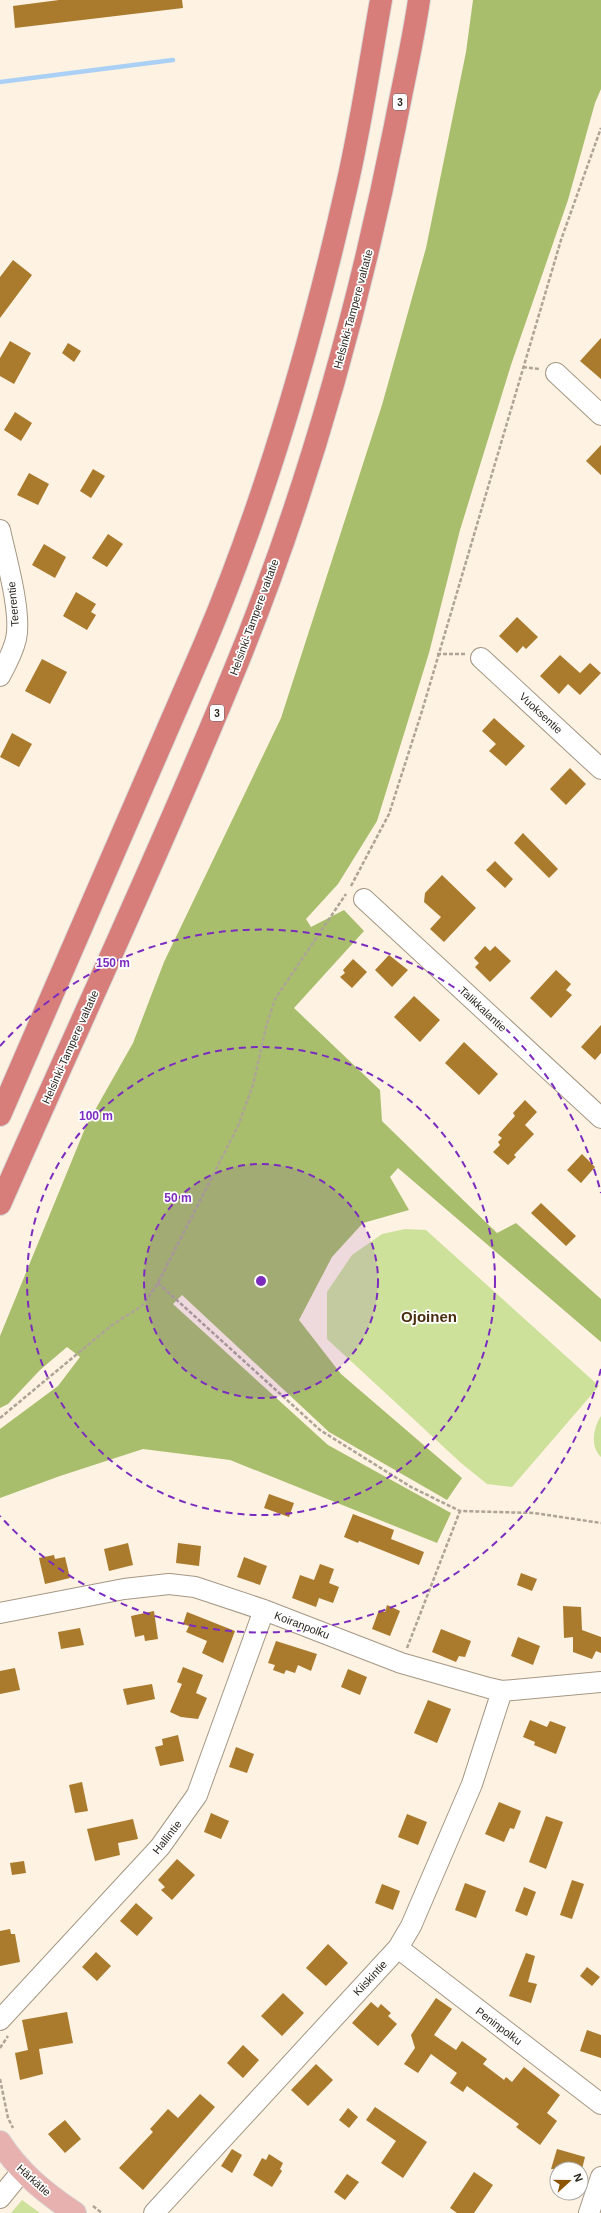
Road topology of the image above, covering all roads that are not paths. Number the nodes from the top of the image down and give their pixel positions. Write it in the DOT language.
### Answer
graph roads {
  1 [pos="381,0"];
  2 [pos="419,0"];
  3 [pos="556,373"];
  4 [pos="601,415"];
  5 [pos="0,531"];
  6 [pos="481,658"];
  7 [pos="0,676"];
  8 [pos="601,769"];
  9 [pos="364,899"];
  10 [pos="0,1115"];
  11 [pos="601,1118"];
  12 [pos="0,1204"];
  13 [pos="264,1610"];
  14 [pos="0,1613"];
  15 [pos="601,1682"];
  16 [pos="502,1691"];
  17 [pos="398,1948"];
  18 [pos="0,2020"];
  19 [pos="601,2104"];
  20 [pos="7,2137"];
  21 [pos="22,2171"];
  22 [pos="601,2176"];
  23 [pos="0,2198"];
  24 [pos="82,2208"];
  25 [pos="154,2213"];
  26 [pos="589,2213"];
  1 -- 10 [label="highway"];
  2 -- 12 [label="highway, Helsinki-Tampere valtatie / 3"];
  3 -- 4 [label="street"];
  5 -- 7 [label="street, Teerentie"];
  6 -- 8 [label="street, Vuoksentie"];
  9 -- 11 [label="street, Talikkalantie"];
  13 -- 14 [label="street, Koiranpolku"];
  13 -- 16 [label="street, Koiranpolku"];
  13 -- 18 [label="street, Hallintie"];
  15 -- 16 [label="street, Koiranpolku"];
  16 -- 17 [label="street, Kiiskintie"];
  17 -- 19 [label="street, Peninpolku"];
  17 -- 25 [label="street, Kiiskintie"];
  20 -- 21 [label="main road, Härkätie"];
  21 -- 23 [label="street"];
  21 -- 24 [label="main road, Härkätie"];
  22 -- 26 [label="street"];
}
